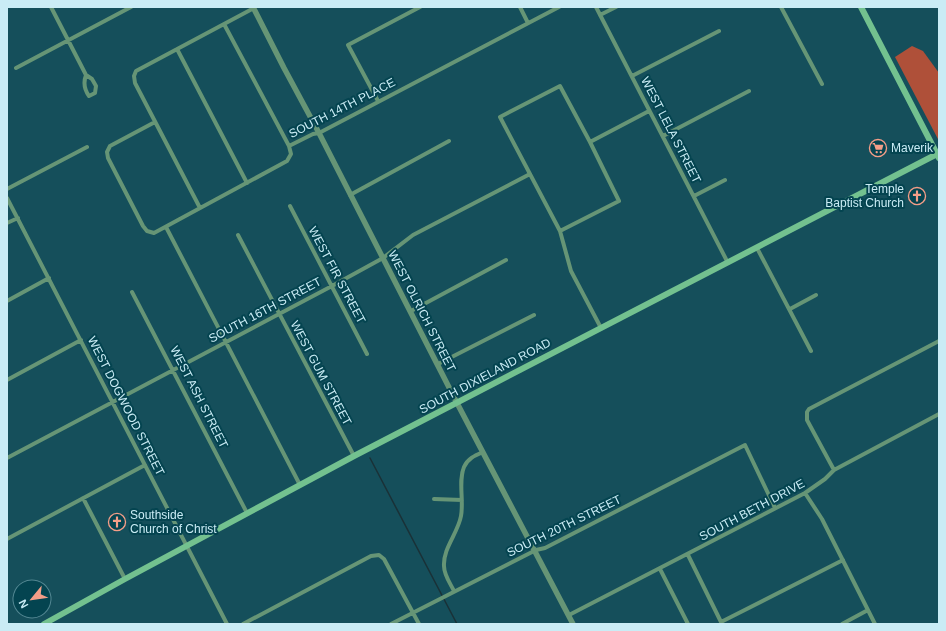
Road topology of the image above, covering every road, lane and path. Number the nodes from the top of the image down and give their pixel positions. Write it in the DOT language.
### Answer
graph roads {
  1 [pos="51,7"];
  2 [pos="131,7"];
  3 [pos="420,7"];
  4 [pos="520,7"];
  5 [pos="558,7"];
  6 [pos="596,7"];
  7 [pos="616,7"];
  8 [pos="781,7"];
  9 [pos="861,7"];
  10 [pos="253,8"];
  11 [pos="600,15"];
  12 [pos="528,23"];
  13 [pos="224,24"];
  14 [pos="719,32"];
  15 [pos="68,41"];
  16 [pos="177,49"];
  17 [pos="16,68"];
  18 [pos="86,75"];
  19 [pos="632,76"];
  20 [pos="822,84"];
  21 [pos="749,91"];
  22 [pos="378,101"];
  23 [pos="649,111"];
  24 [pos="155,122"];
  25 [pos="319,133"];
  26 [pos="663,136"];
  27 [pos="449,141"];
  28 [pos="590,142"];
  29 [pos="289,146"];
  30 [pos="87,147"];
  31 [pos="938,155"];
  32 [pos="530,174"];
  33 [pos="725,180"];
  34 [pos="247,183"];
  35 [pos="7,189"];
  36 [pos="350,195"];
  37 [pos="694,196"];
  38 [pos="7,198"];
  39 [pos="290,206"];
  40 [pos="200,208"];
  41 [pos="18,218"];
  42 [pos="7,223"];
  43 [pos="166,227"];
  44 [pos="560,232"];
  45 [pos="238,235"];
  46 [pos="757,248"];
  47 [pos="383,258"];
  48 [pos="506,260"];
  49 [pos="728,263"];
  50 [pos="49,278"];
  51 [pos="332,286"];
  52 [pos="132,292"];
  53 [pos="816,295"];
  54 [pos="7,301"];
  55 [pos="790,309"];
  56 [pos="411,310"];
  57 [pos="279,314"];
  58 [pos="534,315"];
  59 [pos="601,328"];
  60 [pos="81,340"];
  61 [pos="939,341"];
  62 [pos="226,342"];
  63 [pos="811,351"];
  64 [pos="367,354"];
  65 [pos="438,364"];
  66 [pos="173,370"];
  67 [pos="7,380"];
  68 [pos="112,402"];
  69 [pos="457,403"];
  70 [pos="939,414"];
  71 [pos="483,452"];
  72 [pos="354,456"];
  73 [pos="7,458"];
  74 [pos="145,465"];
  75 [pos="834,470"];
  76 [pos="300,485"];
  77 [pos="805,494"];
  78 [pos="83,498"];
  79 [pos="434,499"];
  80 [pos="462,500"];
  81 [pos="775,508"];
  82 [pos="247,513"];
  83 [pos="7,539"];
  84 [pos="186,546"];
  85 [pos="536,550"];
  86 [pos="688,555"];
  87 [pos="843,560"];
  88 [pos="660,569"];
  89 [pos="125,579"];
  90 [pos="454,592"];
  91 [pos="868,610"];
  92 [pos="413,613"];
  93 [pos="569,615"];
  94 [pos="722,623"];
  95 [pos="44,624"];
  96 [pos="227,624"];
  97 [pos="243,624"];
  98 [pos="391,624"];
  99 [pos="419,624"];
  100 [pos="573,624"];
  101 [pos="688,624"];
  102 [pos="842,624"];
  103 [pos="875,624"];
  1 -- 15 [label="street"];
  2 -- 15 [label="street"];
  3 -- 22 [label="street"];
  4 -- 12 [label="street"];
  5 -- 12 [label="street, SOUTH 14TH PLACE"];
  6 -- 11 [label="street, WEST LELA STREET"];
  7 -- 11 [label="street"];
  8 -- 20 [label="street"];
  9 -- 31 [label="main road"];
  10 -- 13 [label="street"];
  10 -- 25 [label="street, WEST OLRICH STREET"];
  11 -- 19 [label="street, WEST LELA STREET"];
  12 -- 22 [label="street, SOUTH 14TH PLACE"];
  13 -- 16 [label="street"];
  13 -- 29 [label="street"];
  14 -- 19 [label="street"];
  15 -- 17 [label="street"];
  15 -- 18 [label="street"];
  16 -- 24 [label="street"];
  16 -- 34 [label="street"];
  18 -- 18 [label="street"];
  19 -- 23 [label="street, WEST LELA STREET"];
  21 -- 26 [label="street"];
  22 -- 25 [label="street, SOUTH 14TH PLACE"];
  23 -- 26 [label="street, WEST LELA STREET"];
  23 -- 28 [label="street"];
  24 -- 40 [label="street"];
  24 -- 43 [label="street, SOUTH 14TH PLACE"];
  25 -- 29 [label="street, SOUTH 14TH PLACE"];
  25 -- 36 [label="street, WEST OLRICH STREET"];
  26 -- 37 [label="street, WEST LELA STREET"];
  27 -- 36 [label="street"];
  28 -- 32 [label="street"];
  28 -- 44 [label="street"];
  29 -- 34 [label="street, SOUTH 14TH PLACE"];
  30 -- 35 [label="street"];
  31 -- 46 [label="main road, SOUTH DIXIELAND ROAD"];
  32 -- 44 [label="street"];
  32 -- 47 [label="street, SOUTH 16TH STREET"];
  33 -- 37 [label="street"];
  34 -- 40 [label="street, SOUTH 14TH PLACE"];
  36 -- 47 [label="street, WEST OLRICH STREET"];
  37 -- 49 [label="street, WEST LELA STREET"];
  38 -- 41 [label="street, WEST DOGWOOD STREET"];
  39 -- 51 [label="street, WEST FIR STREET"];
  40 -- 43 [label="street, SOUTH 14TH PLACE"];
  41 -- 42 [label="street"];
  41 -- 50 [label="street, WEST DOGWOOD STREET"];
  43 -- 62 [label="street"];
  44 -- 59 [label="street"];
  45 -- 57 [label="street, WEST GUM STREET"];
  46 -- 49 [label="main road, SOUTH DIXIELAND ROAD"];
  46 -- 55 [label="street"];
  47 -- 51 [label="street, SOUTH 16TH STREET"];
  47 -- 56 [label="street, WEST OLRICH STREET"];
  48 -- 56 [label="street"];
  49 -- 59 [label="main road, SOUTH DIXIELAND ROAD"];
  50 -- 54 [label="street"];
  50 -- 60 [label="street, WEST DOGWOOD STREET"];
  51 -- 57 [label="street, SOUTH 16TH STREET"];
  51 -- 64 [label="street, WEST FIR STREET"];
  52 -- 66 [label="street, WEST ASH STREET"];
  53 -- 55 [label="street"];
  55 -- 63 [label="street"];
  56 -- 65 [label="street, WEST OLRICH STREET"];
  57 -- 62 [label="street, SOUTH 16TH STREET"];
  57 -- 72 [label="street, WEST GUM STREET"];
  58 -- 65 [label="street"];
  59 -- 69 [label="main road, SOUTH DIXIELAND ROAD"];
  60 -- 67 [label="street"];
  60 -- 68 [label="street, WEST DOGWOOD STREET"];
  61 -- 75 [label="street"];
  62 -- 66 [label="street, SOUTH 16TH STREET"];
  62 -- 76 [label="street"];
  65 -- 69 [label="street, WEST OLRICH STREET"];
  66 -- 68 [label="street, SOUTH 16TH STREET"];
  66 -- 82 [label="street, WEST ASH STREET"];
  68 -- 73 [label="street, SOUTH 16TH STREET"];
  68 -- 74 [label="street, WEST DOGWOOD STREET"];
  69 -- 71 [label="street, WEST OLRICH STREET"];
  69 -- 72 [label="main road, SOUTH DIXIELAND ROAD"];
  70 -- 75 [label="street, SOUTH BETH DRIVE"];
  71 -- 80 [label="street"];
  71 -- 85 [label="street, WEST OLRICH STREET"];
  72 -- 76 [label="main road, SOUTH DIXIELAND ROAD"];
  74 -- 78 [label="street"];
  74 -- 84 [label="street, WEST DOGWOOD STREET"];
  75 -- 77 [label="street, SOUTH BETH DRIVE"];
  76 -- 82 [label="main road, SOUTH DIXIELAND ROAD"];
  77 -- 81 [label="street, SOUTH BETH DRIVE"];
  77 -- 87 [label="street"];
  78 -- 83 [label="street"];
  78 -- 89 [label="street"];
  79 -- 80 [label="street"];
  80 -- 90 [label="street"];
  81 -- 85 [label="street, SOUTH 20TH STREET"];
  81 -- 86 [label="street, SOUTH BETH DRIVE"];
  82 -- 84 [label="main road, SOUTH DIXIELAND ROAD"];
  84 -- 89 [label="main road, SOUTH DIXIELAND ROAD"];
  84 -- 96 [label="street, WEST DOGWOOD STREET"];
  85 -- 90 [label="street, SOUTH 20TH STREET"];
  85 -- 93 [label="street, WEST OLRICH STREET"];
  86 -- 88 [label="street, SOUTH BETH DRIVE"];
  86 -- 94 [label="street"];
  87 -- 91 [label="street"];
  87 -- 94 [label="street"];
  88 -- 93 [label="street, SOUTH BETH DRIVE"];
  88 -- 101 [label="street"];
  89 -- 95 [label="main road, SOUTH DIXIELAND ROAD"];
  90 -- 92 [label="street, SOUTH 20TH STREET"];
  91 -- 102 [label="street"];
  91 -- 103 [label="street"];
  92 -- 97 [label="street"];
  92 -- 98 [label="street, SOUTH 20TH STREET"];
  92 -- 99 [label="street"];
  93 -- 100 [label="street, WEST OLRICH STREET"];
}
